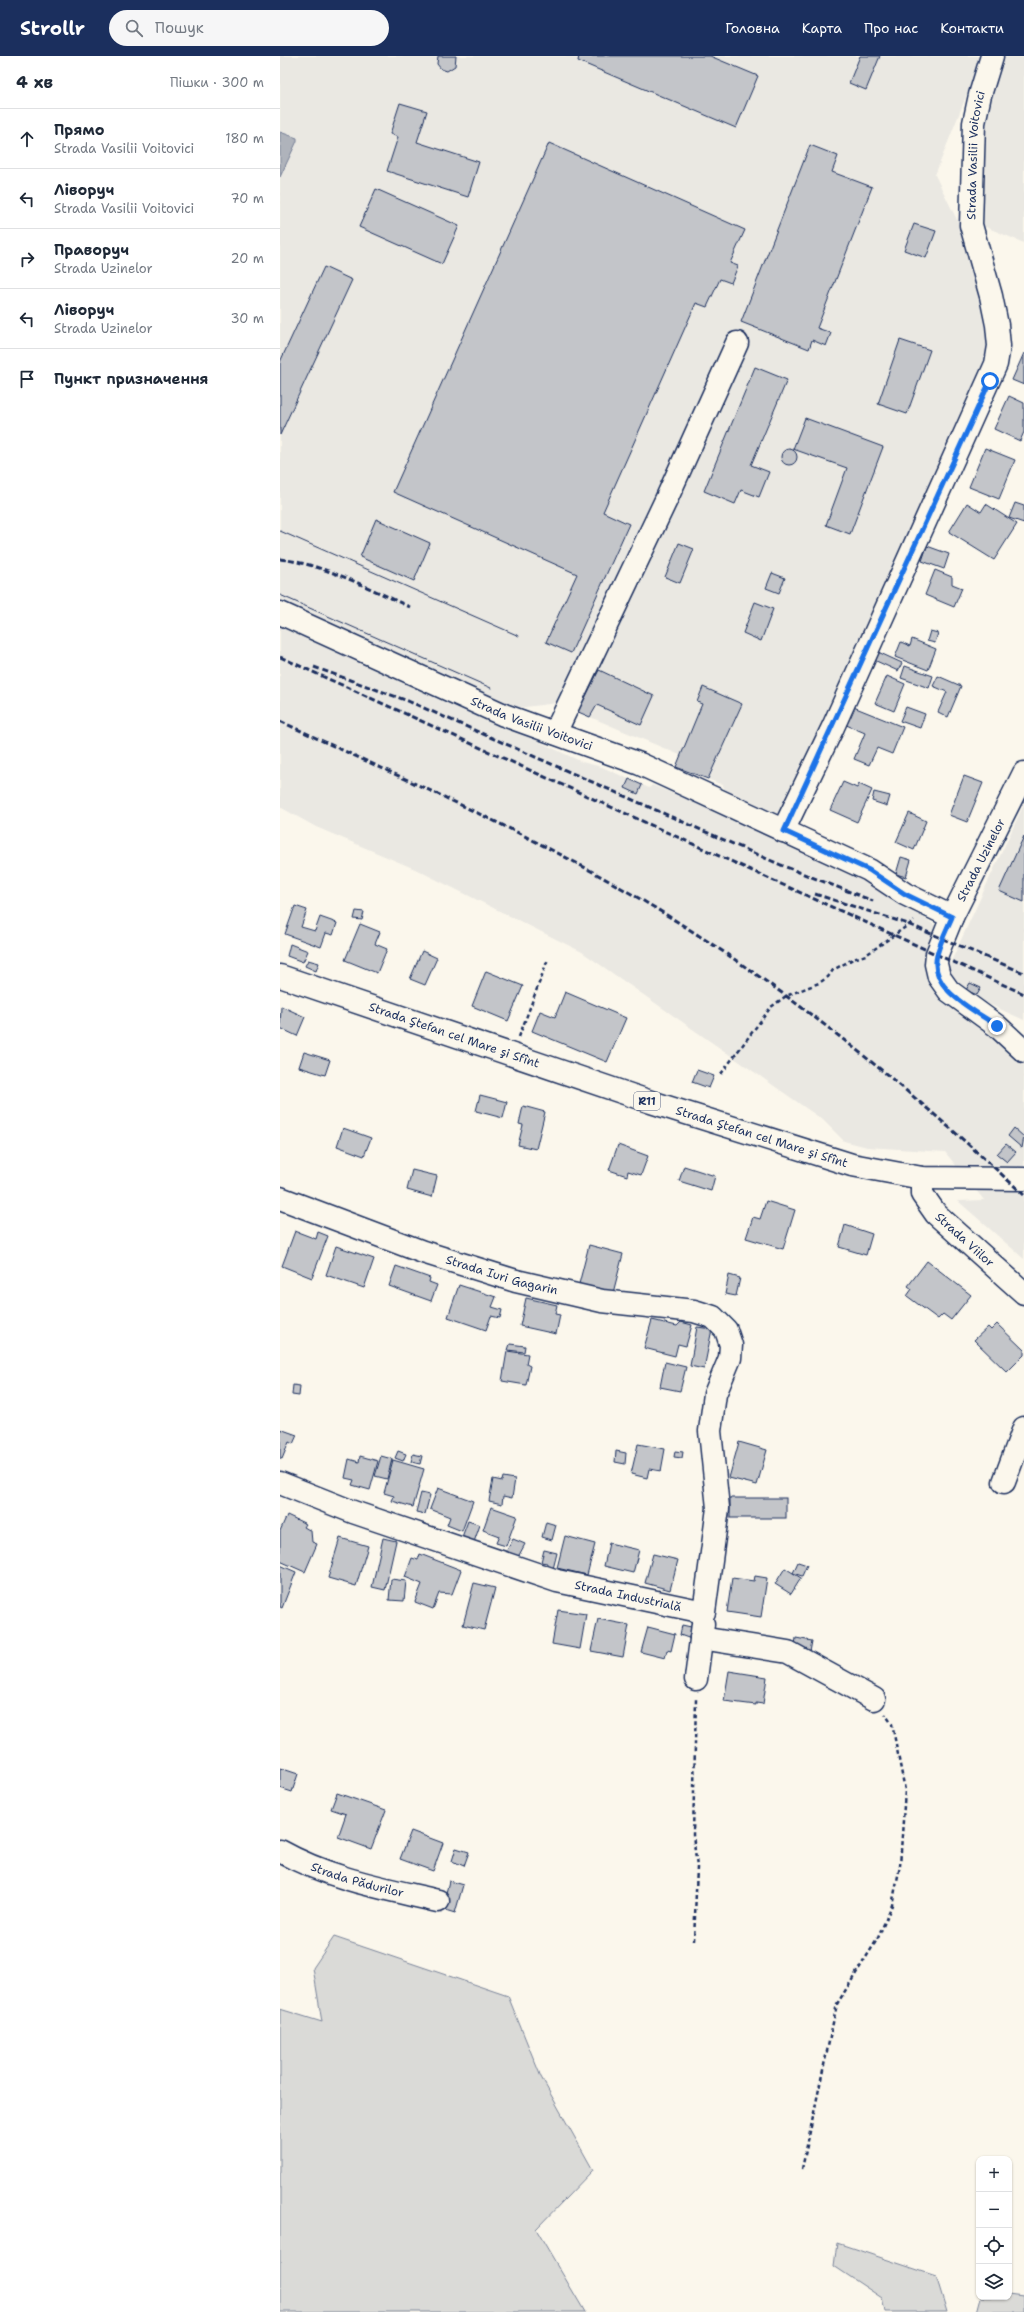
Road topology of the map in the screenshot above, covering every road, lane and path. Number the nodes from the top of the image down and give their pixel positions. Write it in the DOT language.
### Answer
graph roads {
  1 [pos="992,56"];
  2 [pos="737,343"];
  3 [pos="280,614"];
  4 [pos="554,733"];
  5 [pos="1024,773"];
  6 [pos="784,831"];
  7 [pos="932,908"];
  8 [pos="952,917"];
  9 [pos="548,959"];
  10 [pos="280,976"];
  11 [pos="1024,1051"];
  12 [pos="512,1055"];
  13 [pos="721,1074"];
  14 [pos="922,1178"];
  15 [pos="1024,1179"];
  16 [pos="280,1198"];
  17 [pos="1024,1293"];
  18 [pos="1024,1428"];
  19 [pos="1004,1482"];
  20 [pos="280,1484"];
  21 [pos="704,1612"];
  22 [pos="701,1638"];
  23 [pos="696,1679"];
  24 [pos="874,1699"];
  25 [pos="280,1851"];
  26 [pos="438,1901"];
  27 [pos="694,1941"];
  28 [pos="802,2169"];
  1 -- 6 [label="street, Strada Vasilii Voitovici"];
  2 -- 4 [label="street"];
  3 -- 4 [label="street, Strada Vasilii Voitovici"];
  4 -- 6 [label="street, Strada Vasilii Voitovici"];
  5 -- 8 [label="street, Strada Uzinelor"];
  6 -- 7 [label="street, Strada Vasilii Voitovici"];
  7 -- 8 [label="street, Strada Vasilii Voitovici"];
  7 -- 13 [label="path"];
  8 -- 11 [label="street, Strada Uzinelor"];
  9 -- 12 [label="path"];
  10 -- 12 [label="street, Strada Ştefan cel Mare şi Sfînt / R11"];
  12 -- 14 [label="street, Strada Ştefan cel Mare şi Sfînt / R11"];
  14 -- 15 [label="street, Strada Ştefan cel Mare şi Sfînt / R11"];
  14 -- 17 [label="street, Strada Viilor"];
  16 -- 21 [label="street, Strada Iuri Gagarin"];
  18 -- 19 [label="street"];
  20 -- 21 [label="street, Strada Industrială"];
  21 -- 22 [label="street"];
  22 -- 23 [label="street"];
  22 -- 24 [label="street"];
  23 -- 27 [label="path"];
  24 -- 28 [label="path"];
  25 -- 26 [label="street, Strada Pădurilor"];
}
